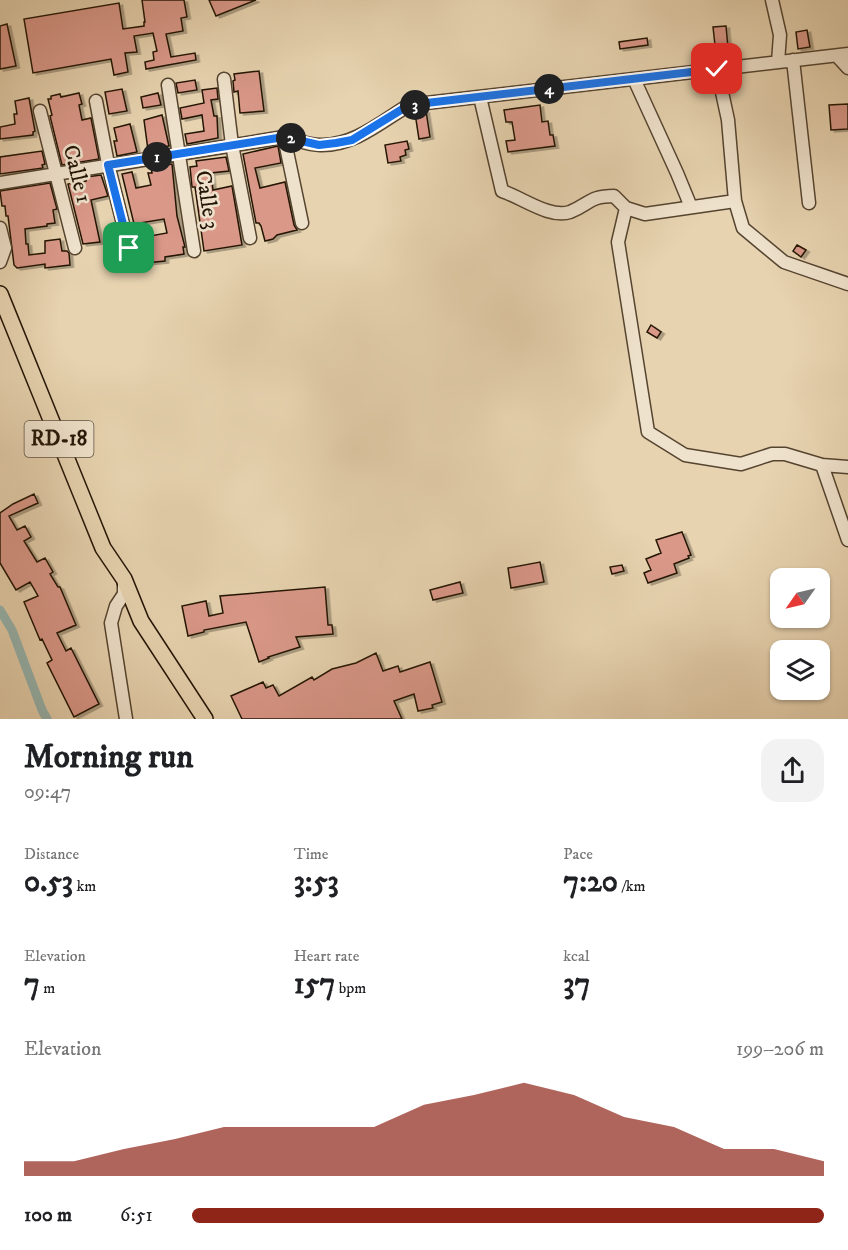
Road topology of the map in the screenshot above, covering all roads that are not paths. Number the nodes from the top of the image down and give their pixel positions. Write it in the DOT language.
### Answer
graph roads {
  1 [pos="772,0"];
  2 [pos="843,55"];
  3 [pos="793,60"];
  4 [pos="778,62"];
  5 [pos="848,68"];
  6 [pos="717,69"];
  7 [pos="224,79"];
  8 [pos="634,79"];
  9 [pos="168,85"];
  10 [pos="480,97"];
  11 [pos="96,101"];
  12 [pos="40,111"];
  13 [pos="284,137"];
  14 [pos="232,145"];
  15 [pos="178,153"];
  16 [pos="108,165"];
  17 [pos="55,173"];
  18 [pos="0,183"];
  19 [pos="735,201"];
  20 [pos="808,203"];
  21 [pos="691,207"];
  22 [pos="626,208"];
  23 [pos="302,223"];
  24 [pos="0,228"];
  25 [pos="250,238"];
  26 [pos="75,248"];
  27 [pos="129,248"];
  28 [pos="194,251"];
  29 [pos="0,262"];
  30 [pos="848,284"];
  31 [pos="0,294"];
  32 [pos="822,465"];
  33 [pos="848,467"];
  34 [pos="848,540"];
  35 [pos="124,579"];
  36 [pos="126,719"];
  37 [pos="205,719"];
  1 -- 4 [label="street"];
  2 -- 3 [label="street"];
  2 -- 5 [label="street"];
  3 -- 4 [label="street"];
  3 -- 20 [label="street"];
  4 -- 6 [label="street"];
  6 -- 8 [label="street"];
  6 -- 19 [label="street"];
  7 -- 14 [label="street"];
  8 -- 10 [label="street"];
  8 -- 21 [label="street"];
  9 -- 15 [label="street, Calle 3"];
  10 -- 13 [label="street"];
  10 -- 22 [label="street"];
  11 -- 16 [label="street"];
  12 -- 17 [label="street, Calle 1"];
  13 -- 14 [label="street"];
  13 -- 23 [label="street"];
  14 -- 15 [label="street"];
  14 -- 25 [label="street"];
  15 -- 16 [label="street"];
  15 -- 28 [label="street, Calle 3"];
  16 -- 17 [label="street"];
  16 -- 27 [label="street"];
  17 -- 18 [label="street"];
  17 -- 26 [label="street, Calle 1"];
  19 -- 21 [label="street"];
  19 -- 30 [label="street"];
  21 -- 22 [label="street"];
  22 -- 32 [label="street"];
  24 -- 29 [label="street"];
  31 -- 35 [label="main road, RD-18"];
  32 -- 33 [label="street"];
  32 -- 34 [label="street"];
  35 -- 36 [label="street"];
  35 -- 37 [label="main road, RD-18"];
}
